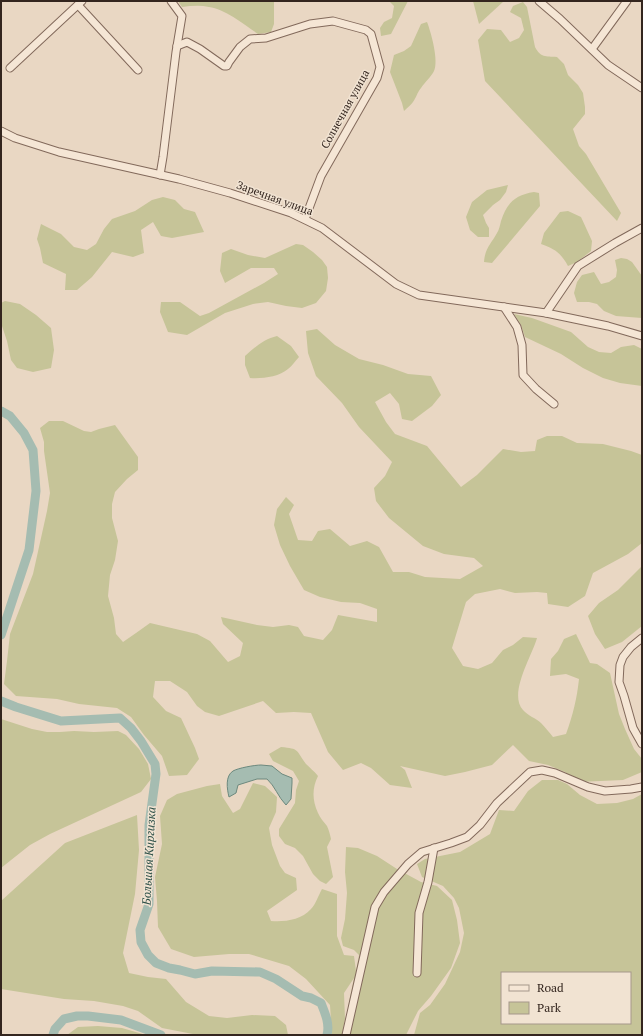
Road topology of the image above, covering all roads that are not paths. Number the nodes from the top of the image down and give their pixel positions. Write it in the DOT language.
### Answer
graph roads {
  1 [pos="171,1"];
  2 [pos="539,1"];
  3 [pos="627,1"];
  4 [pos="80,3"];
  5 [pos="177,46"];
  6 [pos="592,49"];
  7 [pos="10,68"];
  8 [pos="138,70"];
  9 [pos="642,88"];
  10 [pos="1,132"];
  11 [pos="160,174"];
  12 [pos="305,219"];
  13 [pos="642,228"];
  14 [pos="504,307"];
  15 [pos="546,313"];
  16 [pos="642,336"];
  17 [pos="554,404"];
  18 [pos="642,638"];
  19 [pos="642,744"];
  20 [pos="642,787"];
  21 [pos="434,848"];
  22 [pos="417,974"];
  23 [pos="346,1035"];
  1 -- 5 [label="street"];
  2 -- 6 [label="street"];
  3 -- 6 [label="street"];
  4 -- 7 [label="street"];
  4 -- 8 [label="street"];
  5 -- 11 [label="street"];
  5 -- 12 [label="street, Солнечная улица"];
  6 -- 9 [label="street"];
  10 -- 11 [label="street, Заречная улица"];
  11 -- 12 [label="street, Заречная улица"];
  12 -- 14 [label="street, Заречная улица"];
  13 -- 15 [label="street"];
  14 -- 15 [label="street, Заречная улица"];
  14 -- 17 [label="street"];
  15 -- 16 [label="street, Заречная улица"];
  18 -- 19 [label="street"];
  20 -- 21 [label="street"];
  21 -- 22 [label="street"];
  21 -- 23 [label="street"];
}
